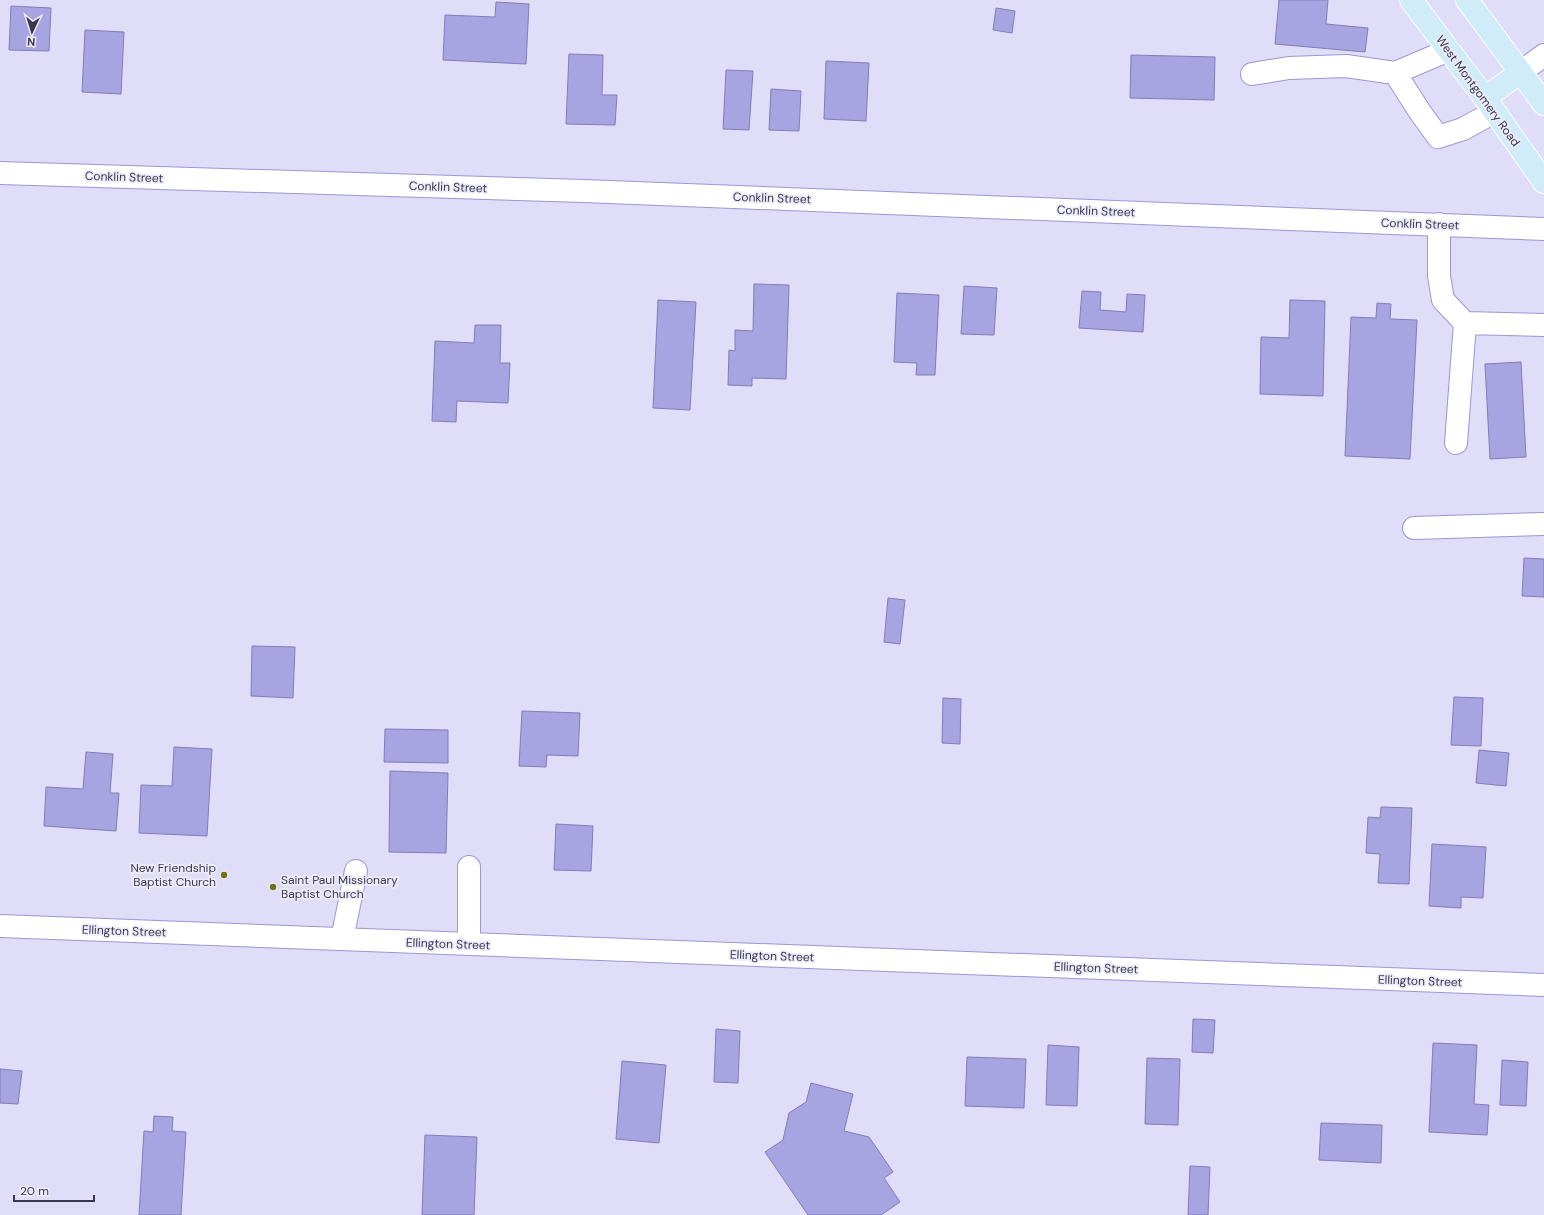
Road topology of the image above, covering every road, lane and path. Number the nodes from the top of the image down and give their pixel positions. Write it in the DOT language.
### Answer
graph roads {
  1 [pos="1411,0"];
  2 [pos="1467,0"];
  3 [pos="1449,50"];
  4 [pos="1544,55"];
  5 [pos="1521,72"];
  6 [pos="1395,73"];
  7 [pos="1252,74"];
  8 [pos="1544,104"];
  9 [pos="1489,105"];
  10 [pos="0,173"];
  11 [pos="1544,182"];
  12 [pos="1439,224"];
  13 [pos="1544,229"];
  14 [pos="1465,323"];
  15 [pos="1544,325"];
  16 [pos="1456,444"];
  17 [pos="1544,524"];
  18 [pos="1414,528"];
  19 [pos="469,867"];
  20 [pos="356,871"];
  21 [pos="0,926"];
  22 [pos="342,940"];
  23 [pos="469,944"];
  24 [pos="1544,985"];
  1 -- 3 [label="main road, West Montgomery Road"];
  2 -- 5 [label="main road"];
  3 -- 6 [label="street"];
  3 -- 9 [label="main road, West Montgomery Road"];
  4 -- 5 [label="street"];
  5 -- 8 [label="main road"];
  5 -- 9 [label="main road"];
  6 -- 7 [label="street"];
  6 -- 9 [label="street"];
  9 -- 11 [label="main road, West Montgomery Road"];
  10 -- 12 [label="street, Conklin Street"];
  12 -- 13 [label="street, Conklin Street"];
  12 -- 14 [label="street"];
  14 -- 15 [label="street"];
  14 -- 16 [label="street"];
  17 -- 18 [label="street"];
  19 -- 23 [label="street"];
  20 -- 22 [label="street"];
  21 -- 22 [label="street, Ellington Street"];
  22 -- 23 [label="street, Ellington Street"];
  23 -- 24 [label="street, Ellington Street"];
}
